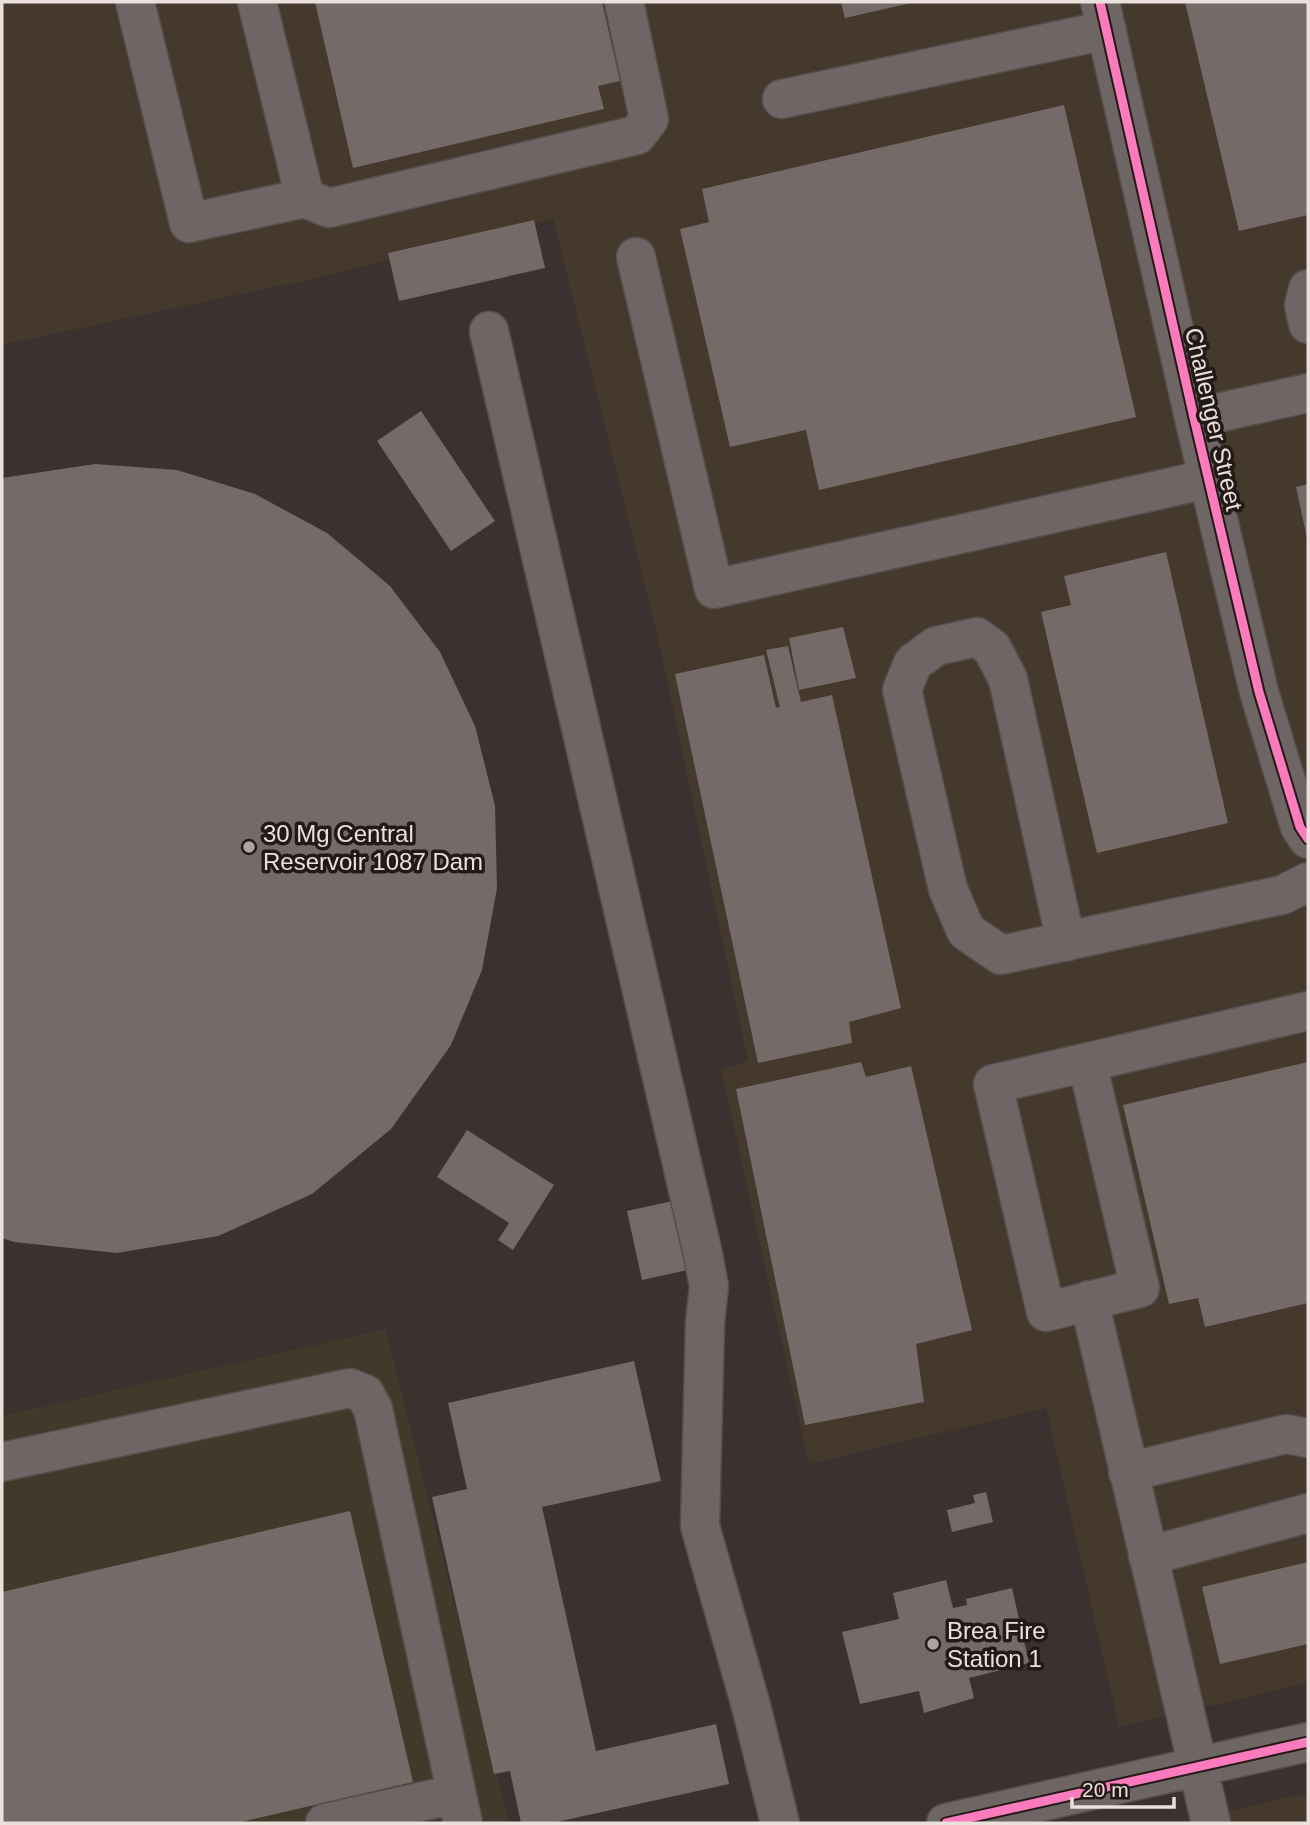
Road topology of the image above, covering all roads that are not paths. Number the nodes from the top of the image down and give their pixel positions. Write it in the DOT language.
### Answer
graph roads {
  1 [pos="135,2"];
  2 [pos="257,2"];
  3 [pos="624,2"];
  4 [pos="1103,16"];
  5 [pos="782,99"];
  6 [pos="305,198"];
  7 [pos="636,257"];
  8 [pos="1308,289"];
  9 [pos="1308,324"];
  10 [pos="489,331"];
  11 [pos="1308,393"];
  12 [pos="1194,418"];
  13 [pos="1208,479"];
  14 [pos="1300,799"];
  15 [pos="1308,839"];
  16 [pos="1308,882"];
  17 [pos="1066,942"];
  18 [pos="1308,1011"];
  19 [pos="1087,1062"];
  20 [pos="1088,1300"];
  21 [pos="1308,1438"];
  22 [pos="2,1462"];
  23 [pos="1128,1472"];
  24 [pos="1308,1513"];
  25 [pos="1148,1556"];
  26 [pos="1308,1742"];
  27 [pos="1197,1767"];
  28 [pos="459,1808"];
  29 [pos="325,1823"];
  30 [pos="780,1823"];
  31 [pos="946,1823"];
  32 [pos="1211,1823"];
  1 -- 6 [label="street"];
  2 -- 6 [label="street"];
  3 -- 6 [label="street"];
  4 -- 5 [label="street"];
  4 -- 12 [label="street, Challenger Street"];
  7 -- 13 [label="street"];
  8 -- 9 [label="street"];
  10 -- 30 [label="street"];
  11 -- 12 [label="street"];
  12 -- 13 [label="street, Challenger Street"];
  13 -- 14 [label="street, Challenger Street"];
  14 -- 15 [label="street, Challenger Street"];
  16 -- 17 [label="street"];
  17 -- 17 [label="street"];
  18 -- 19 [label="street"];
  19 -- 20 [label="street"];
  19 -- 20 [label="street"];
  20 -- 23 [label="street"];
  21 -- 23 [label="street"];
  22 -- 28 [label="street"];
  23 -- 25 [label="street"];
  24 -- 25 [label="street"];
  25 -- 27 [label="street"];
  26 -- 27 [label="street"];
  27 -- 31 [label="street"];
  27 -- 32 [label="street"];
  28 -- 29 [label="street"];
}
